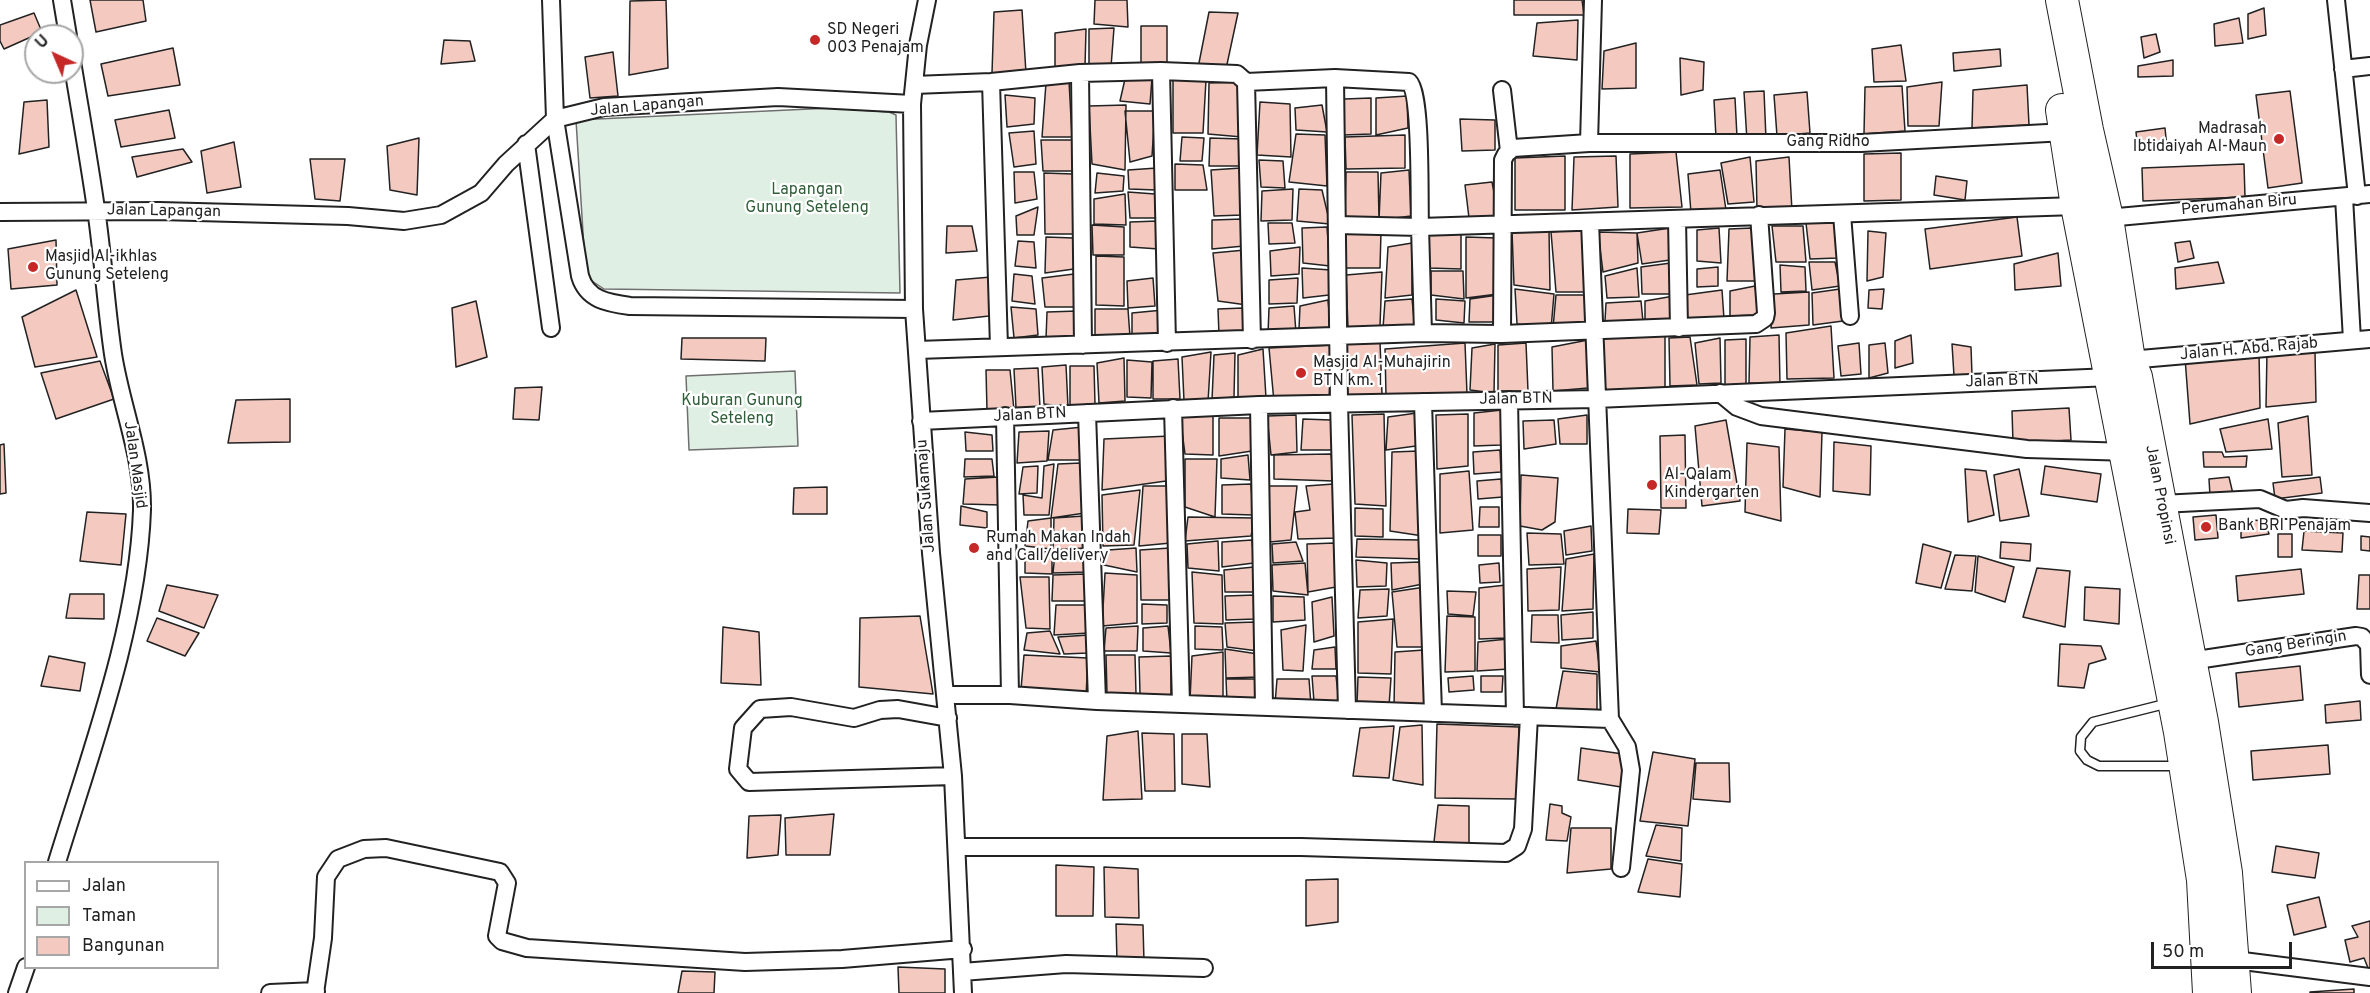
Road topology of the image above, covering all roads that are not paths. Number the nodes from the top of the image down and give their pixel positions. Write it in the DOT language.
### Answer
graph roads {
  1 [pos="62,0"];
  2 [pos="551,0"];
  3 [pos="927,0"];
  4 [pos="1593,0"];
  5 [pos="2040,0"];
  6 [pos="2062,0"];
  7 [pos="2336,0"];
  8 [pos="66,24"];
  9 [pos="2370,66"];
  10 [pos="2343,69"];
  11 [pos="1161,71"];
  12 [pos="1080,73"];
  13 [pos="1335,78"];
  14 [pos="991,82"];
  15 [pos="1246,82"];
  16 [pos="76,84"];
  17 [pos="914,85"];
  18 [pos="1502,90"];
  19 [pos="912,104"];
  20 [pos="555,119"];
  21 [pos="2066,132"];
  22 [pos="1589,143"];
  23 [pos="526,144"];
  24 [pos="1509,151"];
  25 [pos="2357,196"];
  26 [pos="2077,206"];
  27 [pos="96,210"];
  28 [pos="0,212"];
  29 [pos="1842,214"];
  30 [pos="1759,215"];
  31 [pos="2108,218"];
  32 [pos="1677,219"];
  33 [pos="1590,222"];
  34 [pos="1337,225"];
  35 [pos="1504,225"];
  36 [pos="1420,227"];
  37 [pos="914,309"];
  38 [pos="1850,316"];
  39 [pos="551,328"];
  40 [pos="1679,328"];
  41 [pos="1595,331"];
  42 [pos="1423,333"];
  43 [pos="1503,334"];
  44 [pos="1338,336"];
  45 [pos="2370,339"];
  46 [pos="1252,340"];
  47 [pos="2352,340"];
  48 [pos="1167,343"];
  49 [pos="1083,345"];
  50 [pos="999,347"];
  51 [pos="917,350"];
  52 [pos="2120,369"];
  53 [pos="1720,393"];
  54 [pos="1596,399"];
  55 [pos="1509,400"];
  56 [pos="1339,402"];
  57 [pos="1423,402"];
  58 [pos="1258,405"];
  59 [pos="1173,408"];
  60 [pos="1087,413"];
  61 [pos="1005,416"];
  62 [pos="921,421"];
  63 [pos="2137,452"];
  64 [pos="2161,504"];
  65 [pos="2370,513"];
  66 [pos="2190,661"];
  67 [pos="2370,670"];
  68 [pos="2370,675"];
  69 [pos="946,695"];
  70 [pos="1010,695"];
  71 [pos="1096,701"];
  72 [pos="2174,701"];
  73 [pos="1181,704"];
  74 [pos="1264,707"];
  75 [pos="1347,710"];
  76 [pos="1433,713"];
  77 [pos="1522,716"];
  78 [pos="948,718"];
  79 [pos="1610,719"];
  80 [pos="2197,765"];
  81 [pos="953,776"];
  82 [pos="957,847"];
  83 [pos="57,861"];
  84 [pos="1621,868"];
  85 [pos="963,949"];
  86 [pos="2235,960"];
  87 [pos="1204,968"];
  88 [pos="25,969"];
  89 [pos="962,972"];
  90 [pos="2370,977"];
  91 [pos="315,992"];
  92 [pos="17,993"];
  93 [pos="270,993"];
  94 [pos="963,993"];
  95 [pos="2209,993"];
  96 [pos="2235,993"];
  1 -- 8 [label="street"];
  2 -- 20 [label="street"];
  3 -- 17 [label="street, Jalan Sukamaju"];
  4 -- 22 [label="street"];
  5 -- 21 [label="highway"];
  6 -- 31 [label="highway"];
  7 -- 10 [label="street"];
  9 -- 10 [label="street"];
  10 -- 25 [label="street"];
  11 -- 12 [label="street"];
  11 -- 15 [label="street"];
  11 -- 48 [label="street"];
  12 -- 14 [label="street"];
  12 -- 49 [label="street"];
  13 -- 15 [label="street"];
  13 -- 34 [label="street"];
  13 -- 36 [label="street"];
  14 -- 17 [label="street"];
  14 -- 50 [label="street"];
  15 -- 46 [label="street"];
  16 -- 27 [label="street, Jalan Masjid"];
  17 -- 19 [label="street, Jalan Sukamaju"];
  18 -- 24 [label="street"];
  19 -- 20 [label="street, Jalan Lapangan"];
  19 -- 37 [label="street, Jalan Sukamaju"];
  20 -- 23 [label="street, Jalan Lapangan"];
  20 -- 37 [label="street"];
  21 -- 22 [label="street, Gang Ridho"];
  21 -- 26 [label="highway"];
  22 -- 24 [label="street, Gang Ridho"];
  23 -- 27 [label="street, Jalan Lapangan"];
  23 -- 39 [label="street"];
  24 -- 35 [label="street"];
  25 -- 31 [label="street, Perumahan Biru"];
  25 -- 47 [label="street"];
  26 -- 29 [label="street"];
  26 -- 52 [label="highway"];
  27 -- 28 [label="street, Jalan Lapangan"];
  27 -- 83 [label="street, Jalan Masjid"];
  29 -- 30 [label="street"];
  29 -- 38 [label="street"];
  30 -- 32 [label="street"];
  30 -- 40 [label="street"];
  31 -- 52 [label="highway"];
  32 -- 33 [label="street"];
  32 -- 40 [label="street"];
  33 -- 35 [label="street"];
  33 -- 41 [label="street"];
  34 -- 36 [label="street"];
  34 -- 44 [label="street"];
  35 -- 36 [label="street"];
  35 -- 43 [label="street"];
  36 -- 42 [label="street"];
  37 -- 51 [label="street, Jalan Sukamaju"];
  40 -- 41 [label="street"];
  41 -- 43 [label="street"];
  41 -- 54 [label="street"];
  42 -- 43 [label="street"];
  42 -- 44 [label="street"];
  44 -- 46 [label="street"];
  44 -- 56 [label="street"];
  45 -- 47 [label="street, Jalan H. Abd. Rajab"];
  46 -- 48 [label="street"];
  47 -- 52 [label="street, Jalan H. Abd. Rajab"];
  48 -- 49 [label="street"];
  49 -- 50 [label="street"];
  50 -- 51 [label="street"];
  51 -- 62 [label="street, Jalan Sukamaju"];
  52 -- 53 [label="street, Jalan BTN"];
  52 -- 63 [label="highway"];
  53 -- 54 [label="street, Jalan BTN"];
  53 -- 63 [label="street"];
  54 -- 55 [label="street, Jalan BTN"];
  54 -- 79 [label="street"];
  55 -- 57 [label="street, Jalan BTN"];
  55 -- 77 [label="street"];
  56 -- 57 [label="street, Jalan BTN"];
  56 -- 58 [label="street, Jalan BTN"];
  56 -- 75 [label="street"];
  57 -- 76 [label="street"];
  58 -- 59 [label="street, Jalan BTN"];
  58 -- 74 [label="street"];
  59 -- 60 [label="street, Jalan BTN"];
  59 -- 73 [label="street"];
  60 -- 61 [label="street, Jalan BTN"];
  60 -- 71 [label="street"];
  61 -- 62 [label="street, Jalan BTN"];
  61 -- 70 [label="street"];
  62 -- 69 [label="street, Jalan Sukamaju"];
  63 -- 64 [label="highway, Jalan Propinsi"];
  63 -- 72 [label="highway"];
  64 -- 65 [label="street"];
  64 -- 66 [label="highway, Jalan Propinsi"];
  66 -- 67 [label="street, Gang Beringin"];
  66 -- 80 [label="highway, Jalan Propinsi"];
  67 -- 68 [label="street, Gang Beringin"];
  69 -- 70 [label="street"];
  69 -- 78 [label="street, Jalan Sukamaju"];
  70 -- 71 [label="street"];
  71 -- 73 [label="street"];
  72 -- 80 [label="highway"];
  72 -- 80 [label="lane"];
  73 -- 74 [label="street"];
  74 -- 75 [label="street"];
  75 -- 76 [label="street"];
  76 -- 77 [label="street"];
  77 -- 79 [label="street"];
  77 -- 82 [label="street"];
  78 -- 81 [label="street, Jalan Sukamaju"];
  78 -- 81 [label="street"];
  79 -- 84 [label="street"];
  80 -- 86 [label="highway, Jalan Propinsi"];
  80 -- 95 [label="highway"];
  81 -- 82 [label="street, Jalan Sukamaju"];
  82 -- 85 [label="street, Jalan Sukamaju"];
  85 -- 89 [label="street, Jalan Sukamaju"];
  85 -- 91 [label="street"];
  86 -- 90 [label="street"];
  86 -- 96 [label="highway, Jalan Propinsi"];
  87 -- 89 [label="street"];
  88 -- 92 [label="street"];
  89 -- 94 [label="street, Jalan Sukamaju"];
  91 -- 93 [label="street"];
}
